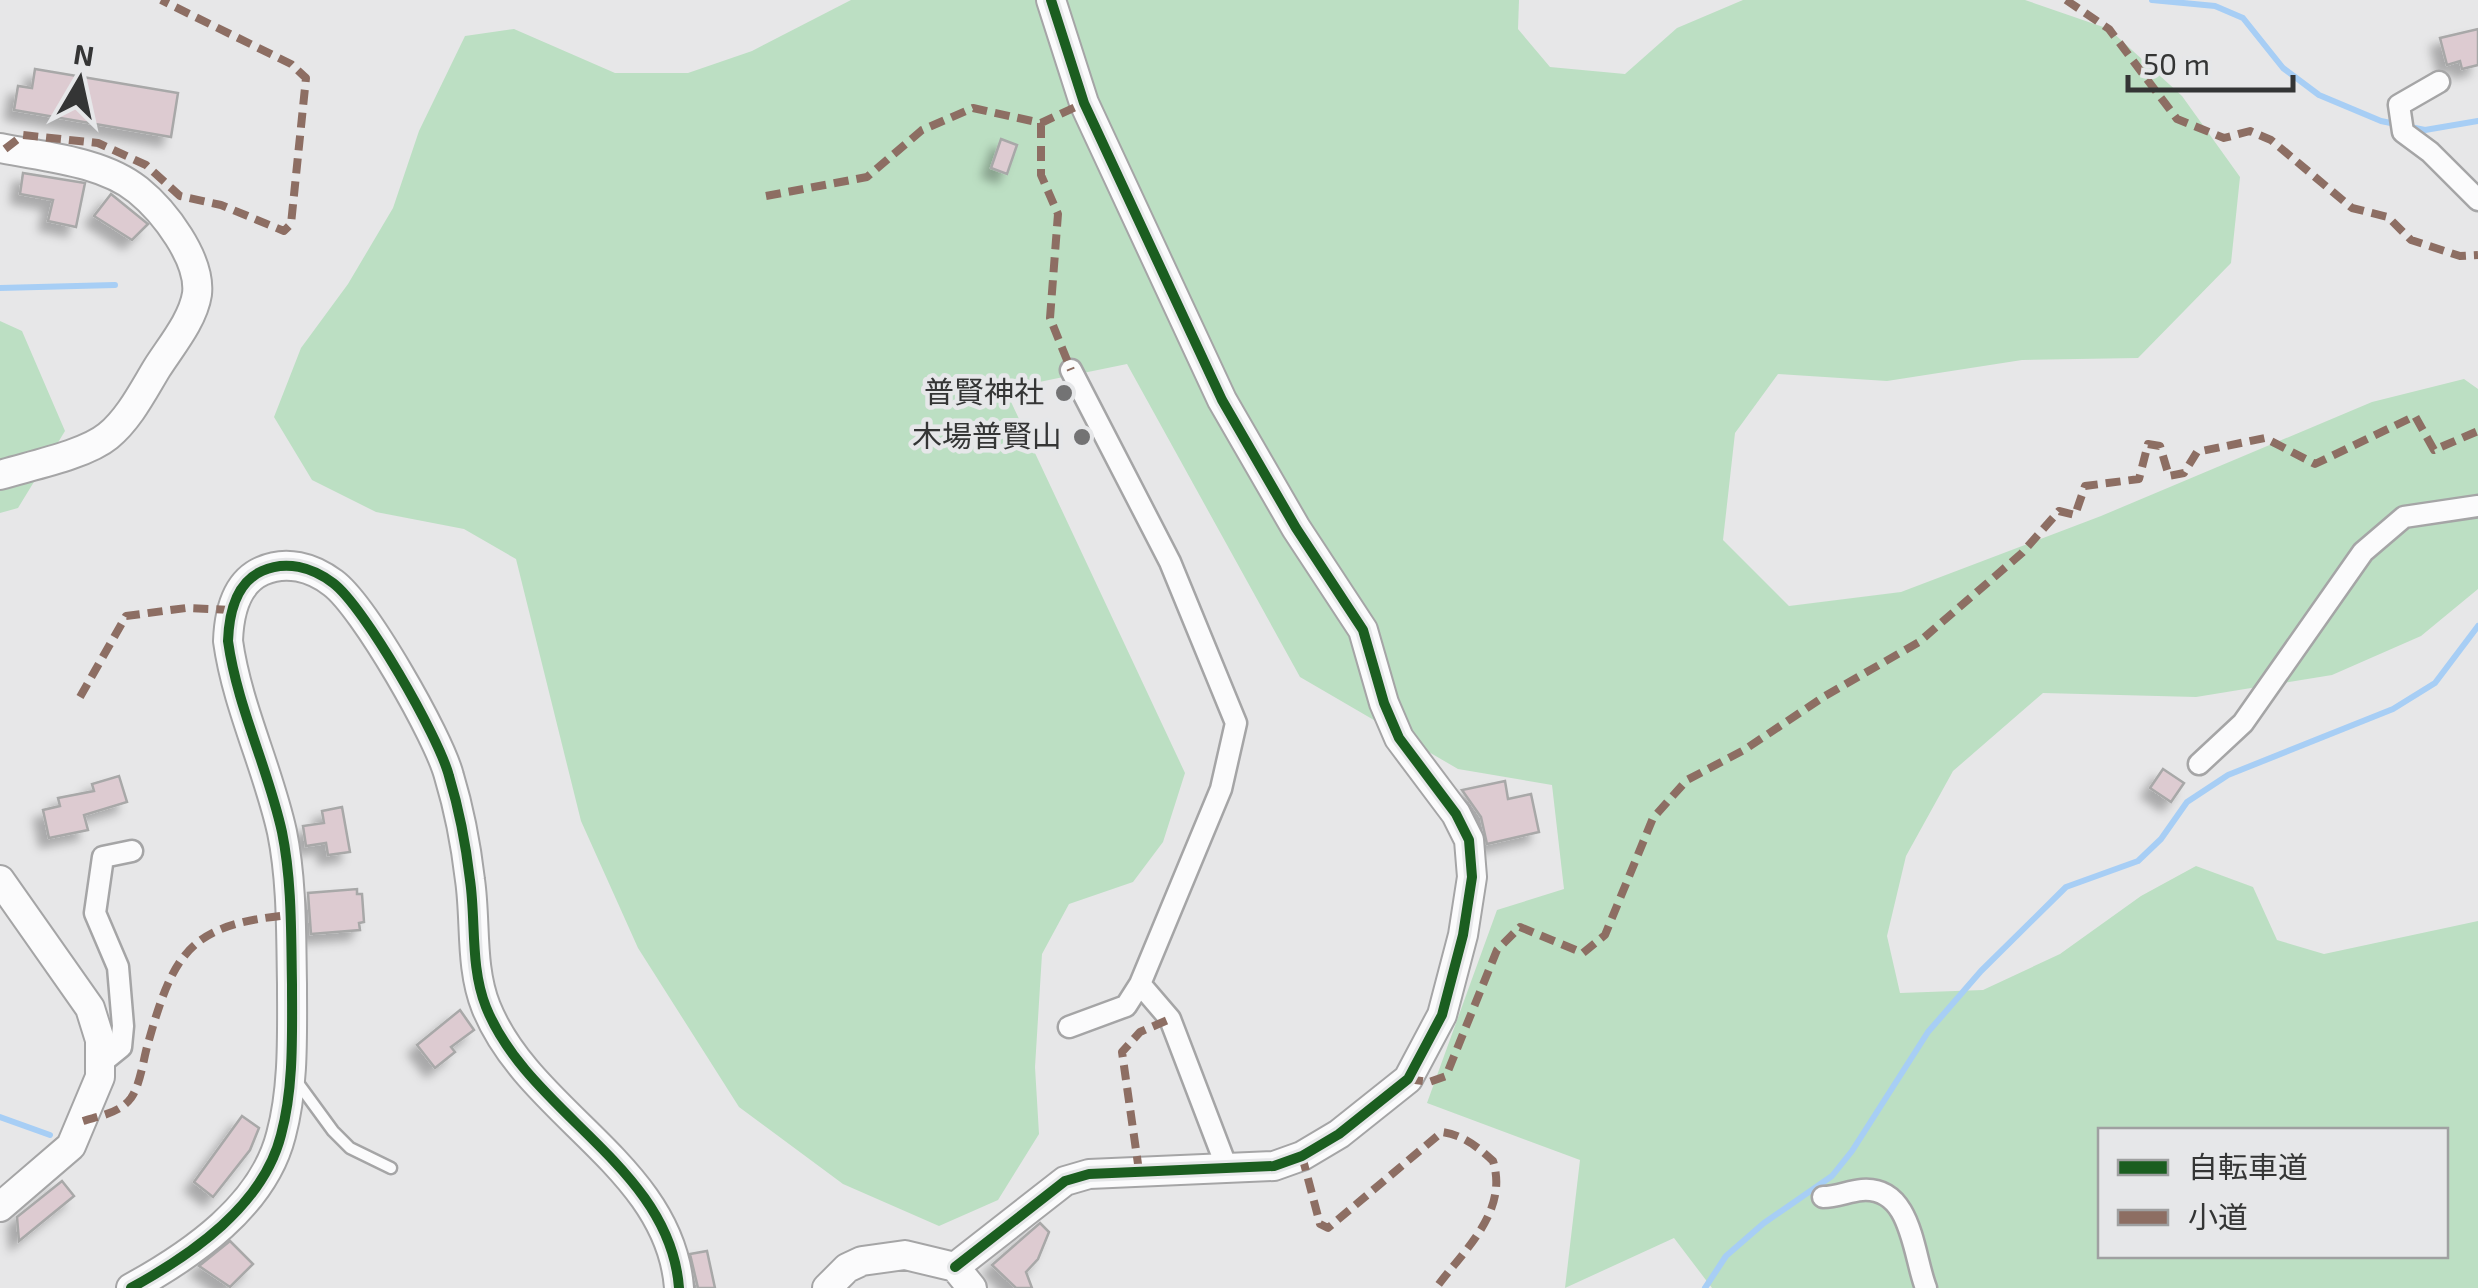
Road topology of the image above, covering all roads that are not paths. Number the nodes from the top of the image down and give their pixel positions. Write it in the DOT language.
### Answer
graph roads {
  1 [pos="1050,0"];
  2 [pos="2439,82"];
  3 [pos="0,148"];
  4 [pos="2478,200"];
  5 [pos="1071,370"];
  6 [pos="0,475"];
  7 [pos="2478,506"];
  8 [pos="2199,764"];
  9 [pos="132,852"];
  10 [pos="0,880"];
  11 [pos="1140,984"];
  12 [pos="1069,1027"];
  13 [pos="100,1064"];
  14 [pos="289,1071"];
  15 [pos="392,1168"];
  16 [pos="1227,1168"];
  17 [pos="1823,1197"];
  18 [pos="0,1206"];
  19 [pos="964,1278"];
  20 [pos="130,1288"];
  21 [pos="680,1288"];
  22 [pos="828,1288"];
  23 [pos="1926,1288"];
  1 -- 16 [label="street"];
  2 -- 4 [label="street"];
  3 -- 6 [label="street"];
  5 -- 11 [label="street"];
  7 -- 8 [label="street"];
  9 -- 13 [label="street"];
  10 -- 13 [label="street"];
  11 -- 12 [label="street"];
  11 -- 16 [label="street"];
  13 -- 18 [label="street"];
  14 -- 15 [label="lane"];
  14 -- 20 [label="street"];
  14 -- 21 [label="street"];
  16 -- 19 [label="street"];
  17 -- 23 [label="street"];
  19 -- 22 [label="street"];
}
